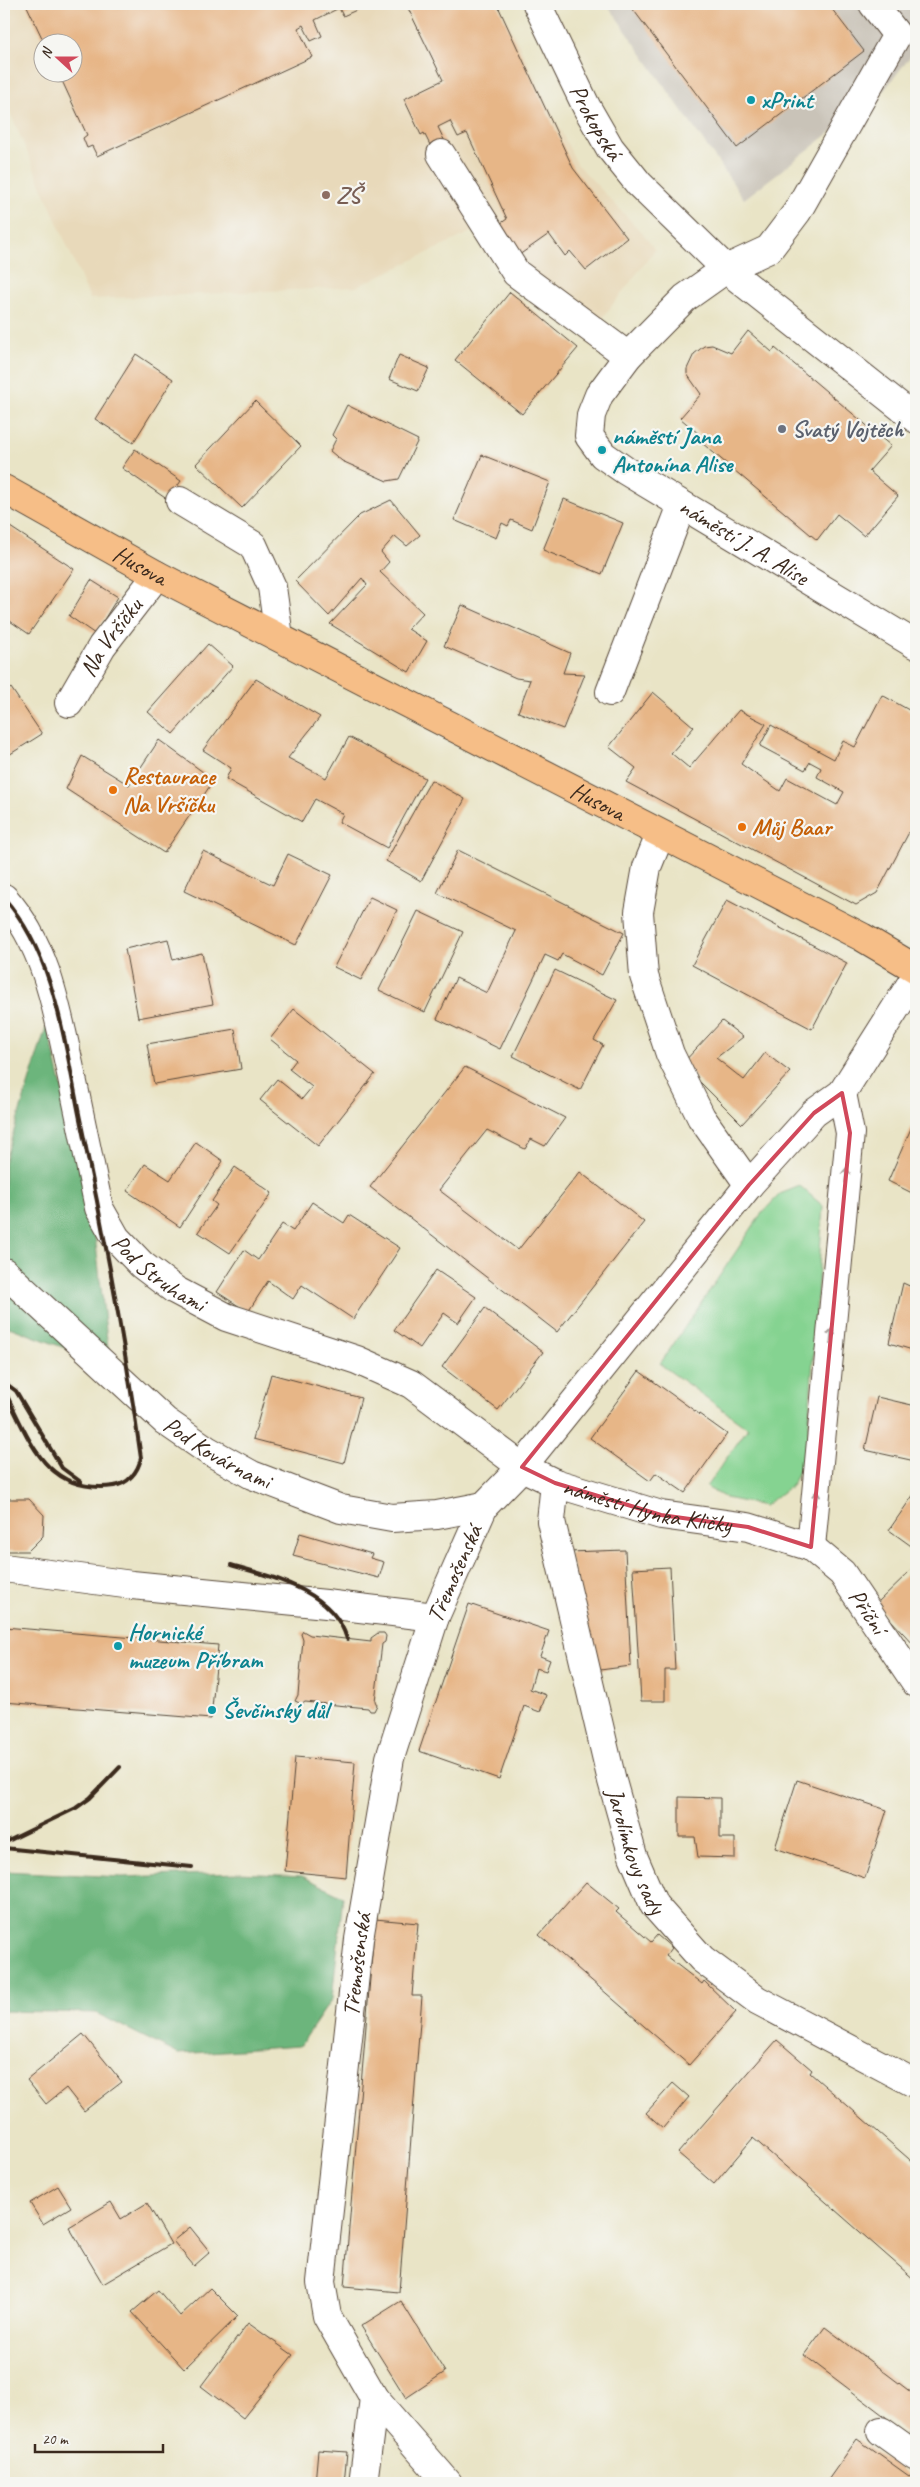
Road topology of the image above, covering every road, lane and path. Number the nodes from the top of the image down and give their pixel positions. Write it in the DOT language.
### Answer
graph roads {
  1 [pos="537,4"];
  2 [pos="873,4"];
  3 [pos="441,154"];
  4 [pos="726,269"];
  5 [pos="628,356"];
  6 [pos="916,418"];
  7 [pos="4,489"];
  8 [pos="180,501"];
  9 [pos="682,504"];
  10 [pos="157,576"];
  11 [pos="279,636"];
  12 [pos="916,645"];
  13 [pos="610,692"];
  14 [pos="69,702"];
  15 [pos="660,835"];
  16 [pos="4,898"];
  17 [pos="916,969"];
  18 [pos="916,976"];
  19 [pos="842,1093"];
  20 [pos="748,1185"];
  21 [pos="4,1272"];
  22 [pos="522,1467"];
  23 [pos="555,1483"];
  24 [pos="484,1506"];
  25 [pos="811,1547"];
  26 [pos="4,1568"];
  27 [pos="435,1618"];
  28 [pos="916,1683"];
  29 [pos="916,2084"];
  30 [pos="374,2398"];
  31 [pos="881,2431"];
  32 [pos="916,2456"];
  33 [pos="363,2483"];
  34 [pos="448,2483"];
  1 -- 4 [label="street, Prokopská"];
  2 -- 4 [label="street, náměstí J. A. Alise"];
  3 -- 5 [label="street"];
  4 -- 5 [label="street, náměstí J. A. Alise"];
  4 -- 6 [label="street"];
  5 -- 9 [label="street, náměstí J. A. Alise"];
  7 -- 10 [label="main road, Husova"];
  8 -- 11 [label="street"];
  9 -- 12 [label="street, náměstí J. A. Alise"];
  9 -- 13 [label="street"];
  10 -- 11 [label="main road, Husova"];
  10 -- 14 [label="street, Na Vršíčku"];
  11 -- 15 [label="main road, Husova"];
  15 -- 17 [label="main road, Husova"];
  15 -- 20 [label="street"];
  16 -- 22 [label="street, Pod Struhami"];
  18 -- 19 [label="street"];
  19 -- 20 [label="street"];
  25 -- 19 [label="street, one-way"];
  20 -- 22 [label="street"];
  21 -- 24 [label="street, Pod Kovárnami"];
  22 -- 23 [label="street, náměstí Hynka Kličky"];
  22 -- 24 [label="street, Třemošenská"];
  23 -- 25 [label="street, náměstí Hynka Kličky"];
  23 -- 29 [label="street, Jarolímkovy sady"];
  24 -- 27 [label="street, Třemošenská"];
  25 -- 28 [label="street, Příční"];
  26 -- 27 [label="street"];
  27 -- 30 [label="street, Třemošenská"];
  30 -- 33 [label="street"];
  30 -- 34 [label="street, Třemošenská"];
  31 -- 32 [label="street"];
}
